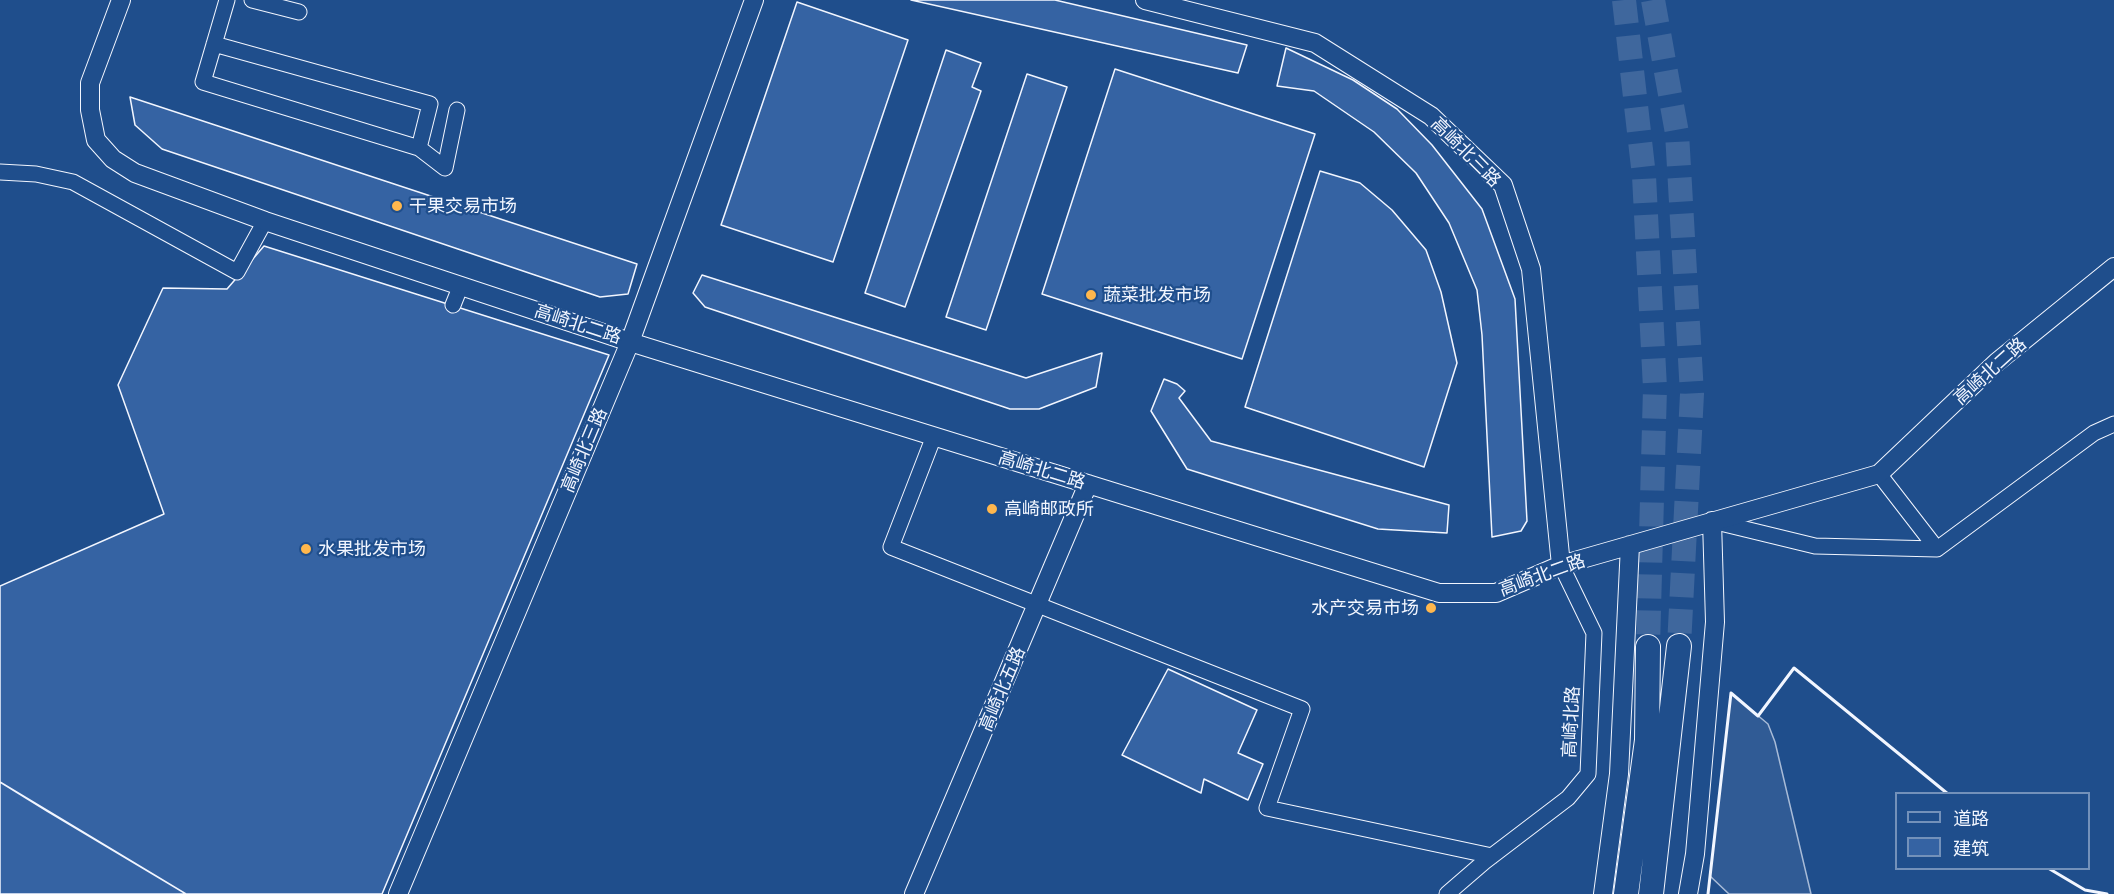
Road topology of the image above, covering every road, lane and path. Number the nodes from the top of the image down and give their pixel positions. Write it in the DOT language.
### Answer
graph roads {
  1 [pos="121,0"];
  2 [pos="227,0"];
  3 [pos="252,0"];
  4 [pos="754,0"];
  5 [pos="1145,0"];
  6 [pos="300,12"];
  7 [pos="214,45"];
  8 [pos="457,110"];
  9 [pos="419,148"];
  10 [pos="0,172"];
  11 [pos="265,221"];
  12 [pos="2114,267"];
  13 [pos="460,285"];
  14 [pos="453,305"];
  15 [pos="630,342"];
  16 [pos="2114,424"];
  17 [pos="934,436"];
  18 [pos="1879,474"];
  19 [pos="1089,484"];
  20 [pos="1712,521"];
  21 [pos="1630,545"];
  22 [pos="1937,549"];
  23 [pos="1561,565"];
  24 [pos="1038,604"];
  25 [pos="1679,646"];
  26 [pos="1648,647"];
  27 [pos="1492,856"];
  28 [pos="398,894"];
  29 [pos="914,894"];
  30 [pos="1447,894"];
  31 [pos="1603,894"];
  32 [pos="1626,894"];
  33 [pos="1651,894"];
  34 [pos="1688,894"];
  1 -- 11 [label="street, 高崎北二路"];
  2 -- 7 [label="street"];
  3 -- 6 [label="street"];
  4 -- 15 [label="street, 高崎北三路"];
  5 -- 23 [label="street, 高崎北三路"];
  7 -- 9 [label="street"];
  7 -- 9 [label="street"];
  8 -- 9 [label="street"];
  10 -- 11 [label="street"];
  11 -- 13 [label="street, 高崎北二路"];
  12 -- 18 [label="street, 高崎北二路"];
  13 -- 14 [label="street"];
  13 -- 15 [label="street, 高崎北二路"];
  15 -- 17 [label="street, 高崎北二路"];
  15 -- 28 [label="street, 高崎北三路"];
  16 -- 22 [label="street"];
  17 -- 19 [label="street, 高崎北二路"];
  17 -- 24 [label="street"];
  18 -- 20 [label="street, 高崎北二路"];
  18 -- 22 [label="street"];
  19 -- 23 [label="street, 高崎北二路"];
  19 -- 24 [label="street, 高崎北五路"];
  20 -- 21 [label="street, 高崎北二路"];
  20 -- 22 [label="street"];
  20 -- 34 [label="street"];
  21 -- 23 [label="street, 高崎北二路"];
  21 -- 31 [label="street"];
  23 -- 27 [label="street, 高崎北路"];
  24 -- 27 [label="street"];
  24 -- 29 [label="street, 高崎北五路"];
  25 -- 33 [label="highway"];
  26 -- 32 [label="highway"];
  27 -- 30 [label="street, 高崎北路"];
}
